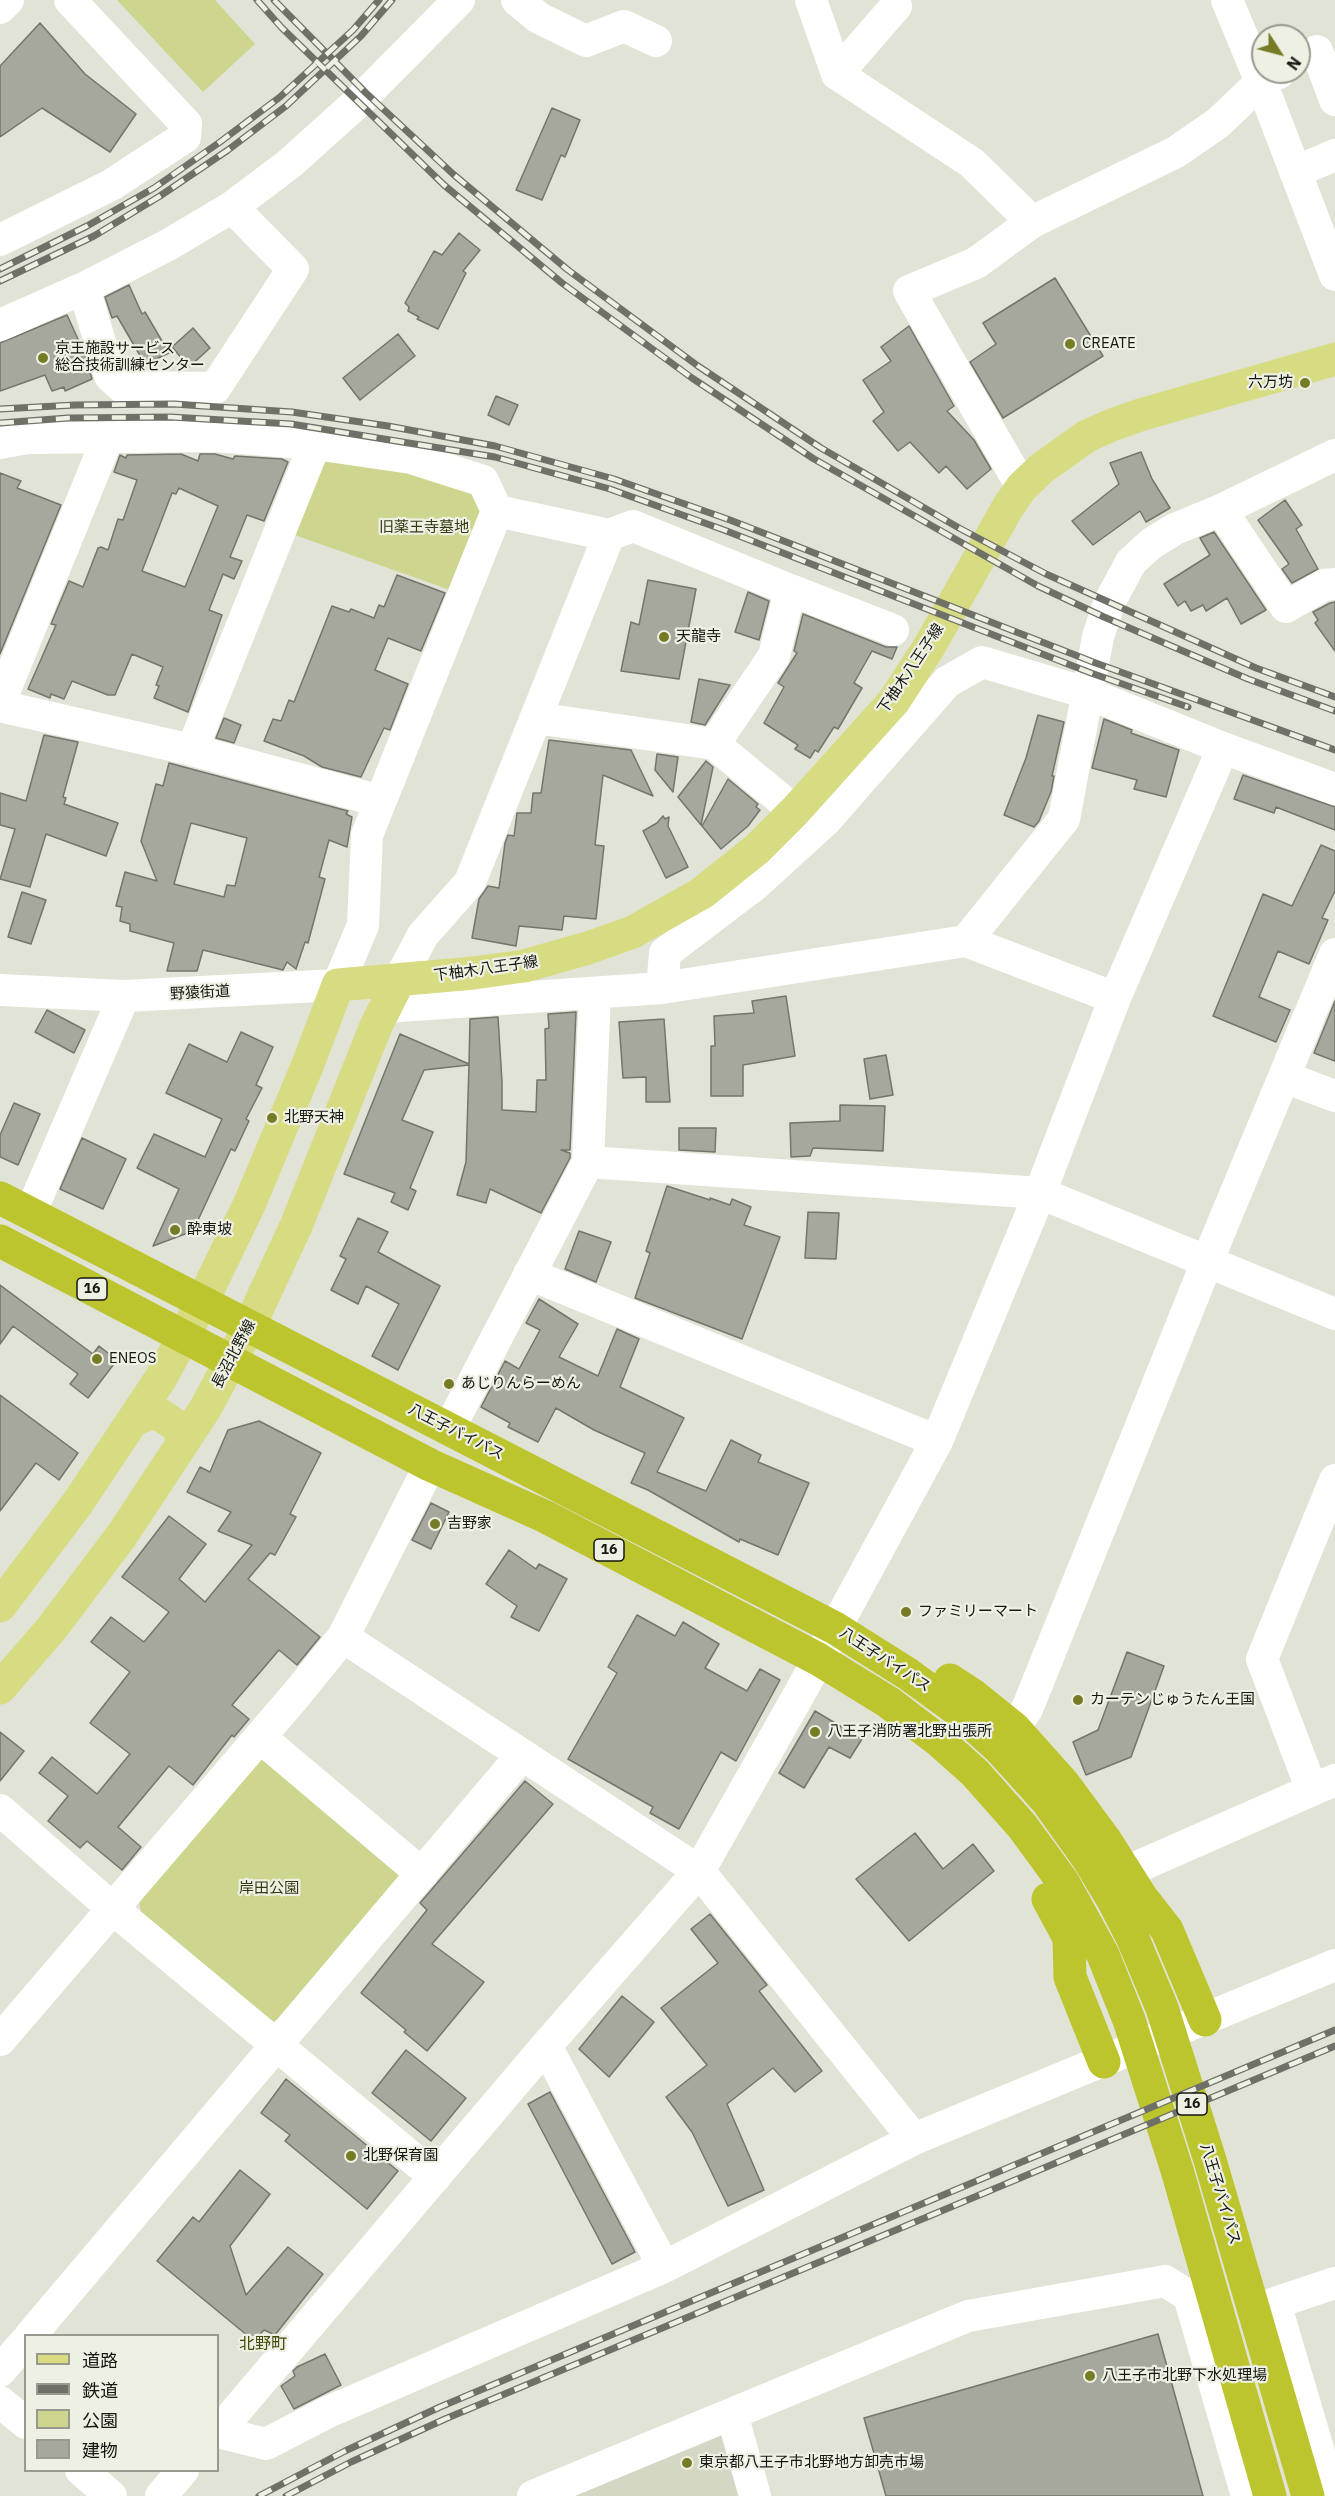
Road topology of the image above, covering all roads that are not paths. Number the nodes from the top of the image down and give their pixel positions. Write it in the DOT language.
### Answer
graph roads {
  1 [pos="8,0"];
  2 [pos="70,0"];
  3 [pos="459,0"];
  4 [pos="517,0"];
  5 [pos="811,0"];
  6 [pos="1227,0"];
  7 [pos="896,6"];
  8 [pos="0,8"];
  9 [pos="656,41"];
  10 [pos="1251,42"];
  11 [pos="1317,52"];
  12 [pos="837,74"];
  13 [pos="1263,84"];
  14 [pos="1273,84"];
  15 [pos="1335,100"];
  16 [pos="1335,155"];
  17 [pos="1295,172"];
  18 [pos="232,207"];
  19 [pos="1032,222"];
  20 [pos="0,240"];
  21 [pos="1335,275"];
  22 [pos="84,288"];
  23 [pos="0,325"];
  24 [pos="1335,359"];
  25 [pos="108,437"];
  26 [pos="0,443"];
  27 [pos="315,444"];
  28 [pos="1335,455"];
  29 [pos="1022,488"];
  30 [pos="1221,510"];
  31 [pos="497,511"];
  32 [pos="609,535"];
  33 [pos="1335,584"];
  34 [pos="790,590"];
  35 [pos="893,630"];
  36 [pos="1087,693"];
  37 [pos="0,704"];
  38 [pos="536,718"];
  39 [pos="714,744"];
  40 [pos="1223,748"];
  41 [pos="192,750"];
  42 [pos="1335,789"];
  43 [pos="380,801"];
  44 [pos="795,811"];
  45 [pos="966,941"];
  46 [pos="1335,954"];
  47 [pos="338,985"];
  48 [pos="662,988"];
  49 [pos="0,990"];
  50 [pos="595,993"];
  51 [pos="392,994"];
  52 [pos="124,996"];
  53 [pos="1115,998"];
  54 [pos="1284,1077"];
  55 [pos="1335,1096"];
  56 [pos="588,1162"];
  57 [pos="1040,1193"];
  58 [pos="0,1198"];
  59 [pos="30,1214"];
  60 [pos="3,1249"];
  61 [pos="1207,1262"];
  62 [pos="530,1274"];
  63 [pos="202,1302"];
  64 [pos="1335,1314"];
  65 [pos="249,1327"];
  66 [pos="183,1337"];
  67 [pos="231,1362"];
  68 [pos="134,1420"];
  69 [pos="449,1429"];
  70 [pos="937,1440"];
  71 [pos="182,1444"];
  72 [pos="430,1464"];
  73 [pos="1335,1480"];
  74 [pos="0,1606"];
  75 [pos="835,1628"];
  76 [pos="343,1637"];
  77 [pos="818,1659"];
  78 [pos="0,1688"];
  79 [pos="1014,1728"];
  80 [pos="260,1737"];
  81 [pos="521,1756"];
  82 [pos="1323,1785"];
  83 [pos="0,1810"];
  84 [pos="699,1871"];
  85 [pos="1126,1872"];
  86 [pos="422,1874"];
  87 [pos="113,1909"];
  88 [pos="1335,1965"];
  89 [pos="1202,2021"];
  90 [pos="0,2040"];
  91 [pos="277,2046"];
  92 [pos="546,2046"];
  93 [pos="1107,2061"];
  94 [pos="914,2139"];
  95 [pos="435,2177"];
  96 [pos="664,2267"];
  97 [pos="1335,2283"];
  98 [pos="32,2334"];
  99 [pos="24,2343"];
  100 [pos="0,2371"];
  101 [pos="0,2402"];
  102 [pos="732,2414"];
  103 [pos="24,2421"];
  104 [pos="219,2431"];
  105 [pos="219,2432"];
  106 [pos="83,2472"];
  107 [pos="181,2472"];
  108 [pos="111,2496"];
  109 [pos="161,2496"];
  110 [pos="533,2496"];
  111 [pos="754,2496"];
  112 [pos="1247,2496"];
  113 [pos="1270,2496"];
  114 [pos="1308,2496"];
  115 [pos="1332,2496"];
  1 -- 8 [label="street"];
  2 -- 20 [label="street"];
  3 -- 18 [label="street"];
  4 -- 9 [label="street"];
  5 -- 12 [label="street"];
  6 -- 10 [label="street"];
  7 -- 12 [label="street"];
  11 -- 15 [label="street"];
  12 -- 19 [label="street"];
  13 -- 19 [label="street"];
  14 -- 17 [label="street"];
  16 -- 17 [label="street"];
  17 -- 21 [label="street"];
  18 -- 22 [label="street"];
  18 -- 22 [label="street"];
  19 -- 29 [label="street"];
  22 -- 23 [label="street"];
  24 -- 29 [label="main road, 下柚木八王子線"];
  25 -- 26 [label="street"];
  25 -- 27 [label="street"];
  25 -- 37 [label="street"];
  27 -- 31 [label="street"];
  27 -- 41 [label="street"];
  28 -- 30 [label="street"];
  29 -- 44 [label="main road, 下柚木八王子線"];
  30 -- 33 [label="street"];
  30 -- 36 [label="street"];
  31 -- 32 [label="street"];
  31 -- 43 [label="street"];
  32 -- 34 [label="street"];
  32 -- 38 [label="street"];
  34 -- 35 [label="street"];
  34 -- 39 [label="street"];
  36 -- 40 [label="street"];
  36 -- 45 [label="street"];
  36 -- 48 [label="street"];
  37 -- 41 [label="street"];
  38 -- 39 [label="street"];
  38 -- 51 [label="street"];
  39 -- 44 [label="street"];
  40 -- 42 [label="street"];
  40 -- 53 [label="street"];
  41 -- 43 [label="street"];
  43 -- 47 [label="street"];
  44 -- 51 [label="main road, 下柚木八王子線"];
  45 -- 48 [label="street"];
  45 -- 53 [label="street"];
  46 -- 54 [label="street"];
  47 -- 51 [label="main road, 野猿街道"];
  47 -- 52 [label="street, 野猿街道"];
  47 -- 63 [label="main road"];
  48 -- 50 [label="street"];
  49 -- 52 [label="street, 野猿街道"];
  50 -- 51 [label="street"];
  50 -- 56 [label="street"];
  51 -- 65 [label="main road, 長沼北野線"];
  52 -- 59 [label="street"];
  53 -- 57 [label="street"];
  54 -- 55 [label="street"];
  54 -- 61 [label="street"];
  56 -- 57 [label="street"];
  56 -- 62 [label="street"];
  57 -- 61 [label="street"];
  57 -- 70 [label="street"];
  58 -- 59 [label="highway, 八王子バイパス / 16"];
  59 -- 63 [label="highway, 八王子バイパス / 16"];
  60 -- 66 [label="highway, 16"];
  61 -- 64 [label="street"];
  61 -- 79 [label="street"];
  62 -- 69 [label="street"];
  62 -- 70 [label="street"];
  63 -- 65 [label="highway, 八王子バイパス / 16"];
  63 -- 66 [label="main road"];
  65 -- 67 [label="main road, 長沼北野線"];
  65 -- 69 [label="highway, 八王子バイパス / 16"];
  66 -- 67 [label="highway, 16"];
  66 -- 68 [label="main road"];
  67 -- 71 [label="main road, 長沼北野線"];
  67 -- 72 [label="highway, 16"];
  68 -- 71 [label="main road"];
  68 -- 74 [label="main road"];
  69 -- 75 [label="highway, 八王子バイパス / 16"];
  70 -- 75 [label="street"];
  71 -- 78 [label="main road, 長沼北野線"];
  72 -- 76 [label="street"];
  72 -- 77 [label="highway, 16"];
  73 -- 82 [label="street"];
  75 -- 77 [label="street"];
  75 -- 79 [label="highway"];
  75 -- 114 [label="highway, 八王子バイパス / 16"];
  76 -- 80 [label="street"];
  76 -- 81 [label="street"];
  77 -- 84 [label="street"];
  77 -- 93 [label="highway"];
  77 -- 113 [label="highway, 16"];
  79 -- 85 [label="highway"];
  80 -- 86 [label="street"];
  80 -- 87 [label="street"];
  81 -- 84 [label="street"];
  81 -- 86 [label="street"];
  82 -- 85 [label="street"];
  83 -- 87 [label="street"];
  84 -- 92 [label="street"];
  84 -- 94 [label="street"];
  85 -- 89 [label="highway"];
  86 -- 91 [label="street"];
  87 -- 90 [label="street"];
  87 -- 91 [label="street"];
  88 -- 89 [label="street"];
  89 -- 93 [label="street"];
  91 -- 95 [label="street"];
  91 -- 98 [label="street"];
  92 -- 95 [label="street"];
  92 -- 96 [label="street"];
  93 -- 94 [label="street"];
  94 -- 96 [label="street"];
  95 -- 104 [label="street"];
  96 -- 105 [label="street"];
  97 -- 115 [label="street"];
  99 -- 100 [label="street"];
  101 -- 103 [label="street"];
  102 -- 110 [label="street"];
  102 -- 111 [label="street"];
  102 -- 112 [label="street"];
  106 -- 108 [label="street"];
  107 -- 109 [label="street"];
}
